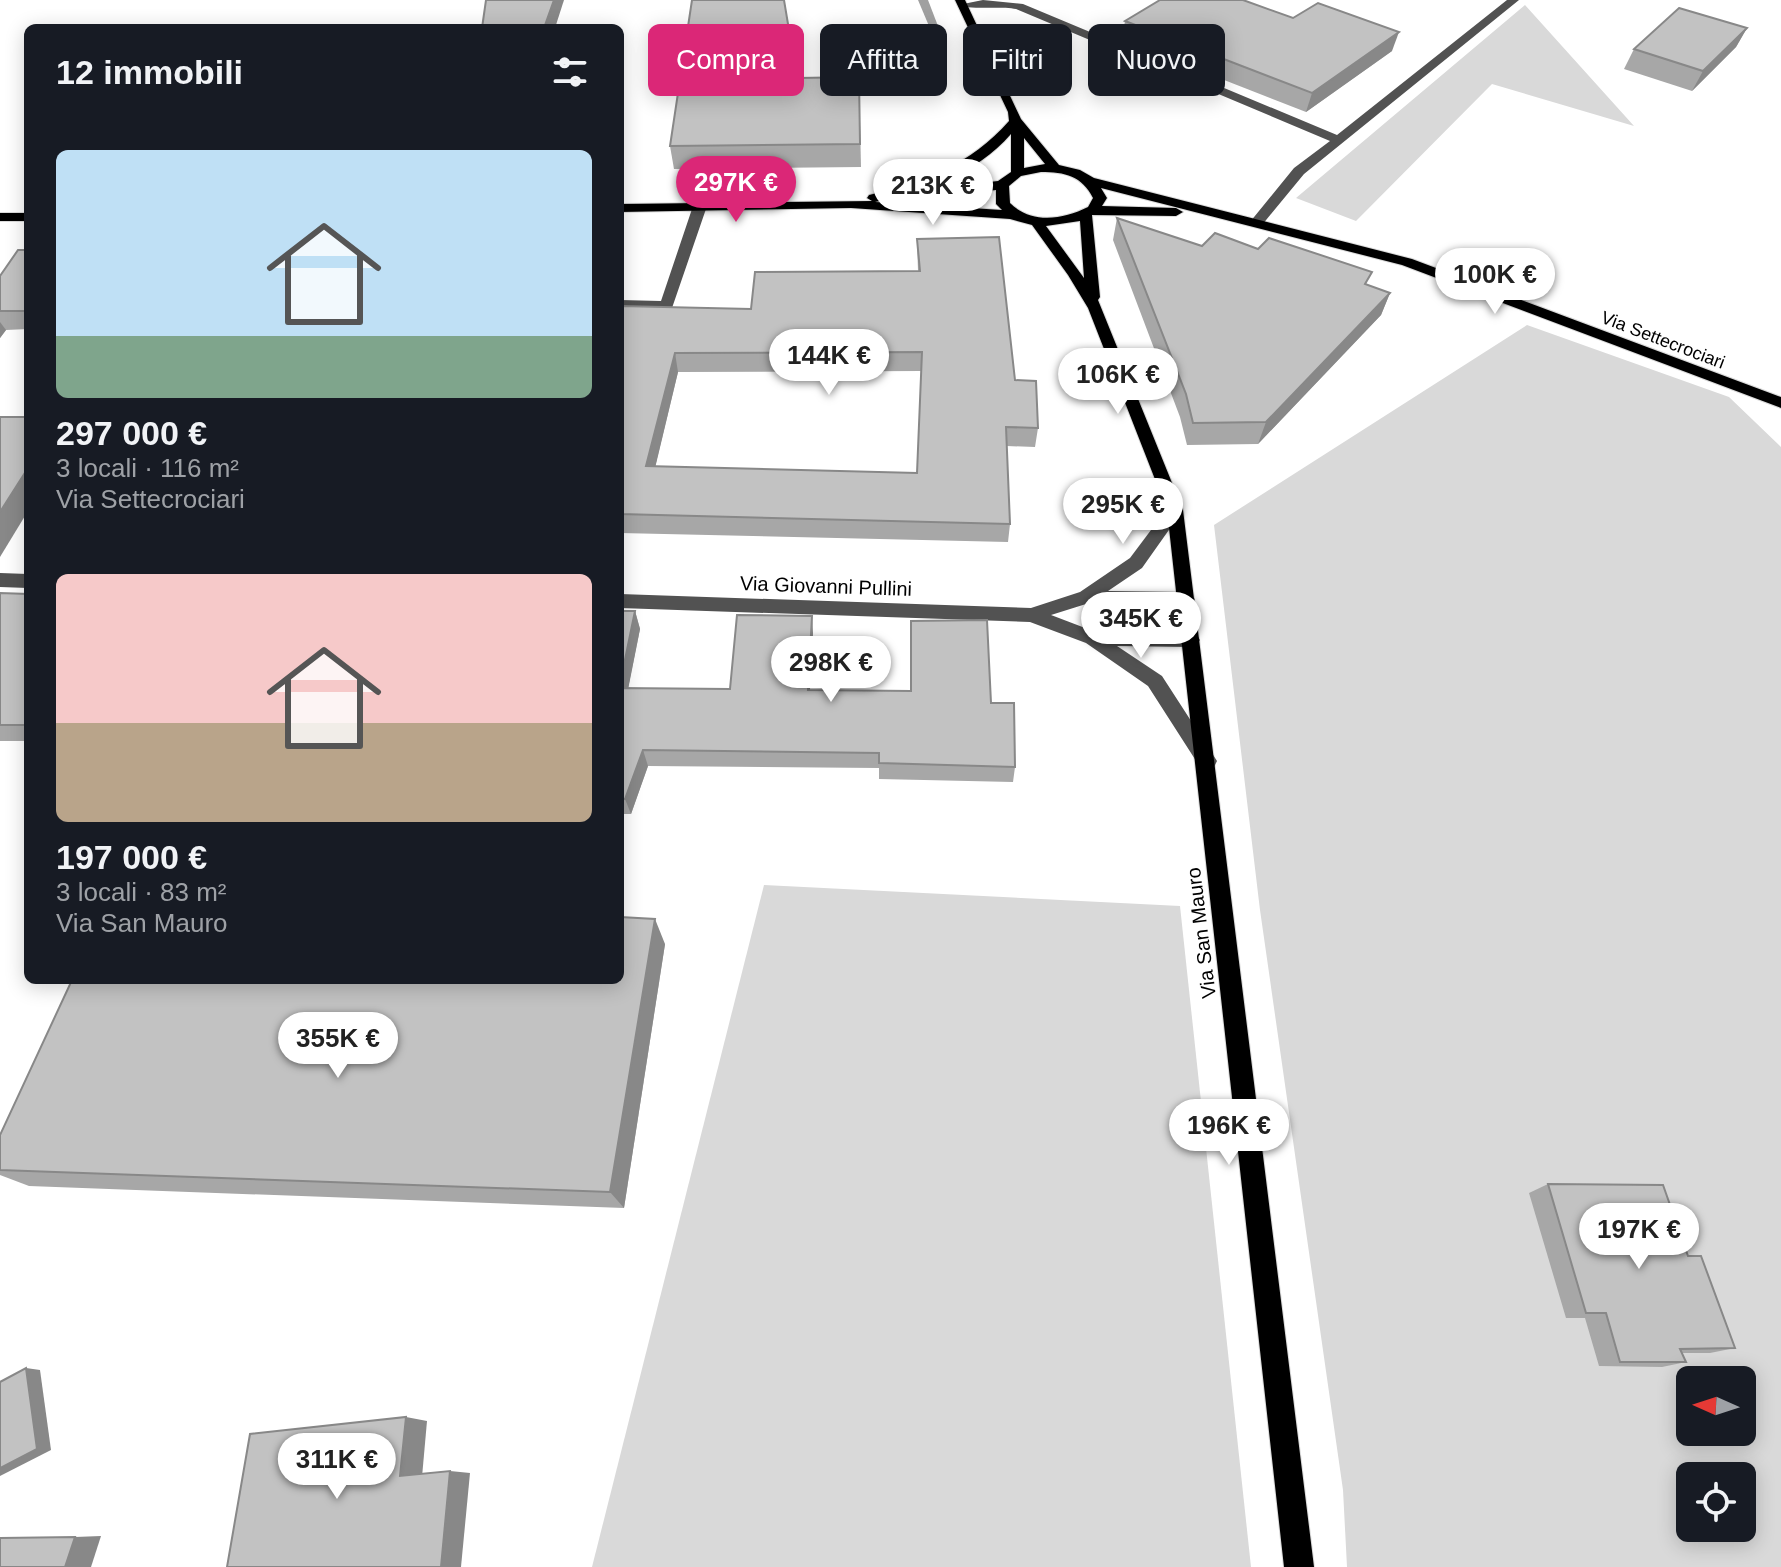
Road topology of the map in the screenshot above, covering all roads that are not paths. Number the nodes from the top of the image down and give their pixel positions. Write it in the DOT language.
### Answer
graph roads {
  1 [pos="1514,0"];
  2 [pos="961,2"];
  3 [pos="1016,121"];
  4 [pos="1339,140"];
  5 [pos="1055,168"];
  6 [pos="1017,173"];
  7 [pos="1091,181"];
  8 [pos="1002,185"];
  9 [pos="851,204"];
  10 [pos="700,206"];
  11 [pos="624,208"];
  12 [pos="1090,213"];
  13 [pos="1212,213"];
  14 [pos="1017,215"];
  15 [pos="0,217"];
  16 [pos="24,217"];
  17 [pos="1036,221"];
  18 [pos="1257,222"];
  19 [pos="624,304"];
  20 [pos="1095,308"];
  21 [pos="1781,403"];
  22 [pos="1175,510"];
  23 [pos="0,580"];
  24 [pos="24,581"];
  25 [pos="1086,597"];
  26 [pos="1186,599"];
  27 [pos="624,601"];
  28 [pos="1031,615"];
  29 [pos="1092,638"];
  30 [pos="1191,640"];
  31 [pos="1207,761"];
  32 [pos="1299,1567"];
  1 -- 4 [label="street"];
  2 -- 3 [label="main road"];
  2 -- 4 [label="street"];
  3 -- 5 [label="main road"];
  3 -- 6 [label="main road"];
  3 -- 9 [label="main road"];
  4 -- 18 [label="street"];
  5 -- 6 [label="main road"];
  5 -- 7 [label="main road, Via Settecrociari"];
  6 -- 8 [label="main road"];
  7 -- 12 [label="main road, Via San Mauro"];
  7 -- 13 [label="main road, Via Settecrociari"];
  8 -- 9 [label="main road"];
  8 -- 14 [label="main road"];
  9 -- 10 [label="main road"];
  9 -- 14 [label="main road"];
  10 -- 11 [label="main road"];
  10 -- 19 [label="street"];
  12 -- 13 [label="main road, Via Settecrociari"];
  12 -- 17 [label="main road, Via Settecrociari"];
  12 -- 20 [label="main road, Via San Mauro"];
  13 -- 18 [label="main road, Via Settecrociari"];
  14 -- 17 [label="main road"];
  15 -- 16 [label="main road"];
  17 -- 20 [label="main road, Via San Mauro"];
  18 -- 21 [label="main road, Via Settecrociari"];
  20 -- 22 [label="main road, Via San Mauro"];
  22 -- 25 [label="street, Via Giovanni Pullini"];
  22 -- 26 [label="main road, Via San Mauro"];
  23 -- 24 [label="street"];
  25 -- 26 [label="street, Via Giovanni Pullini"];
  25 -- 28 [label="street, Via Giovanni Pullini"];
  26 -- 30 [label="main road, Via San Mauro"];
  27 -- 28 [label="street, Via Giovanni Pullini"];
  28 -- 29 [label="street, Via Giovanni Pullini"];
  29 -- 30 [label="street, Via Giovanni Pullini"];
  29 -- 31 [label="street, Via Giovanni Pullini"];
  30 -- 31 [label="main road, Via San Mauro"];
  31 -- 32 [label="main road, Via San Mauro"];
}
